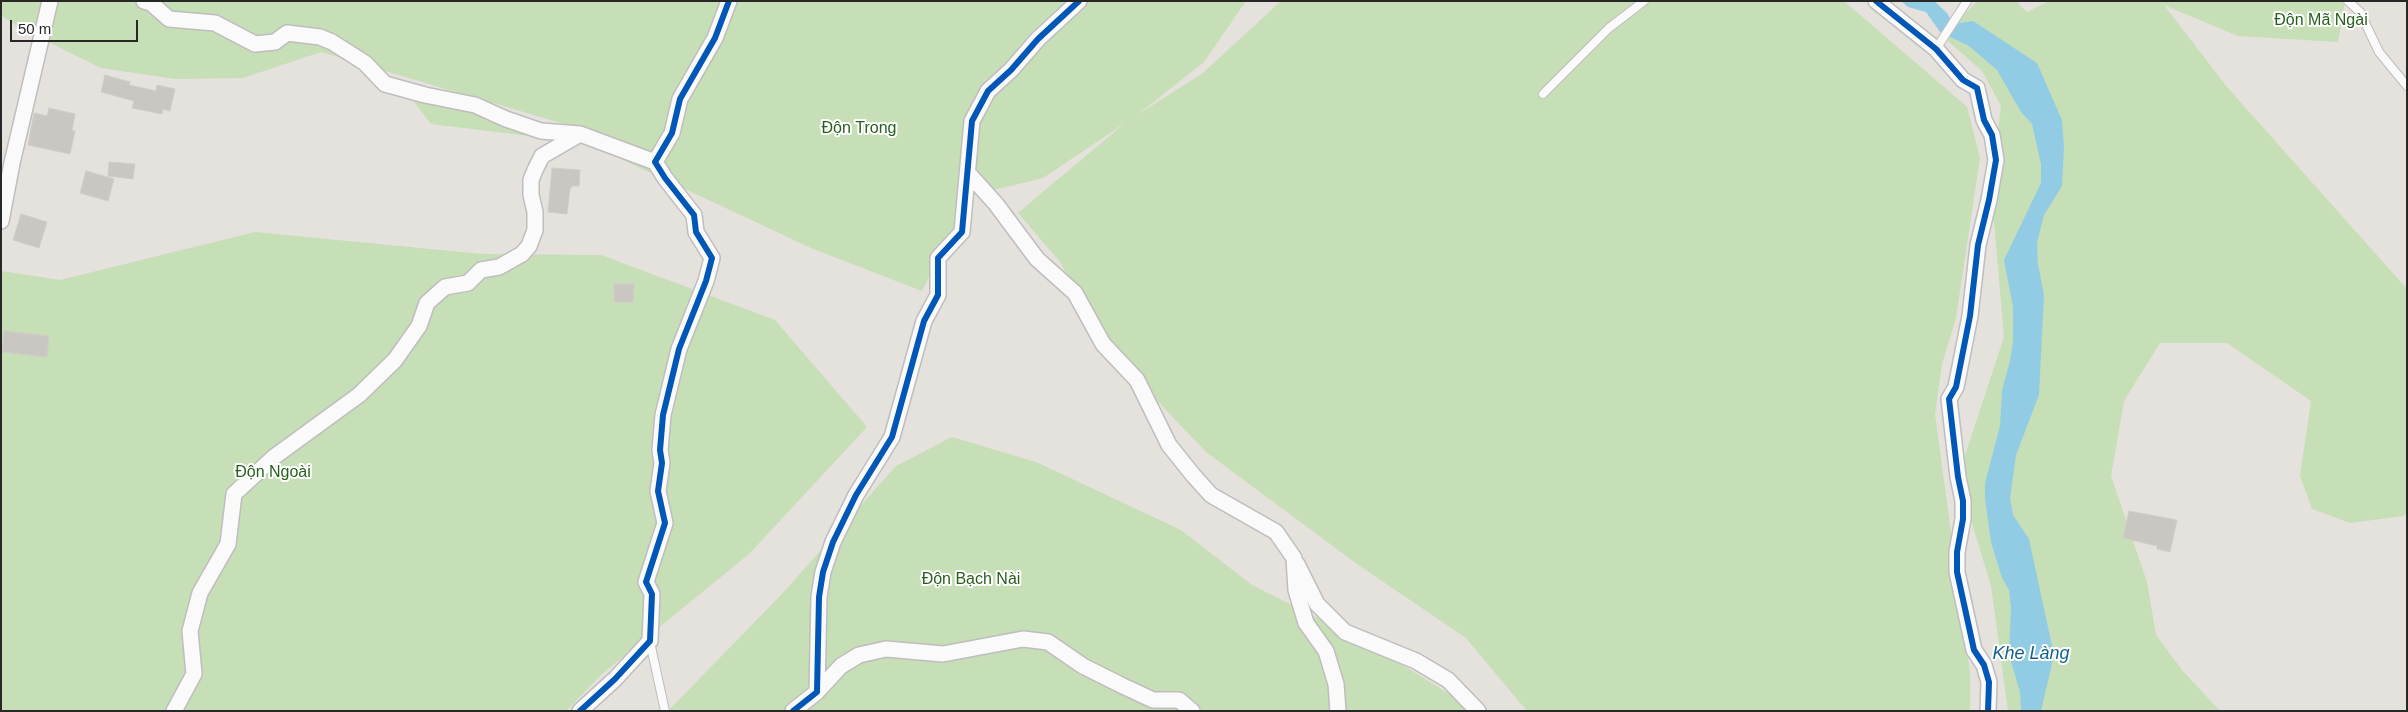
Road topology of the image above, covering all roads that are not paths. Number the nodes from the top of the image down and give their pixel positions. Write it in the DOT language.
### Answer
graph roads {
  1 [pos="50,1"];
  2 [pos="144,1"];
  3 [pos="729,1"];
  4 [pos="1079,1"];
  5 [pos="1644,1"];
  6 [pos="1876,1"];
  7 [pos="1967,1"];
  8 [pos="2348,1"];
  9 [pos="1940,42"];
  10 [pos="2407,86"];
  11 [pos="1544,94"];
  12 [pos="580,134"];
  13 [pos="655,162"];
  14 [pos="968,173"];
  15 [pos="1,221"];
  16 [pos="1294,558"];
  17 [pos="650,641"];
  18 [pos="817,692"];
  19 [pos="174,711"];
  20 [pos="580,711"];
  21 [pos="665,711"];
  22 [pos="793,711"];
  23 [pos="1192,711"];
  24 [pos="1338,711"];
  25 [pos="1478,711"];
  26 [pos="1988,711"];
  1 -- 15 [label="street"];
  2 -- 12 [label="street"];
  3 -- 13 [label="street"];
  4 -- 14 [label="street"];
  5 -- 11 [label="lane"];
  6 -- 9 [label="street"];
  7 -- 9 [label="lane"];
  8 -- 10 [label="lane"];
  9 -- 26 [label="street"];
  12 -- 13 [label="street"];
  12 -- 19 [label="street"];
  13 -- 17 [label="street"];
  14 -- 16 [label="street"];
  14 -- 18 [label="street"];
  16 -- 24 [label="street"];
  16 -- 25 [label="street"];
  17 -- 20 [label="street"];
  17 -- 21 [label="lane"];
  18 -- 22 [label="street"];
  18 -- 23 [label="street"];
}
